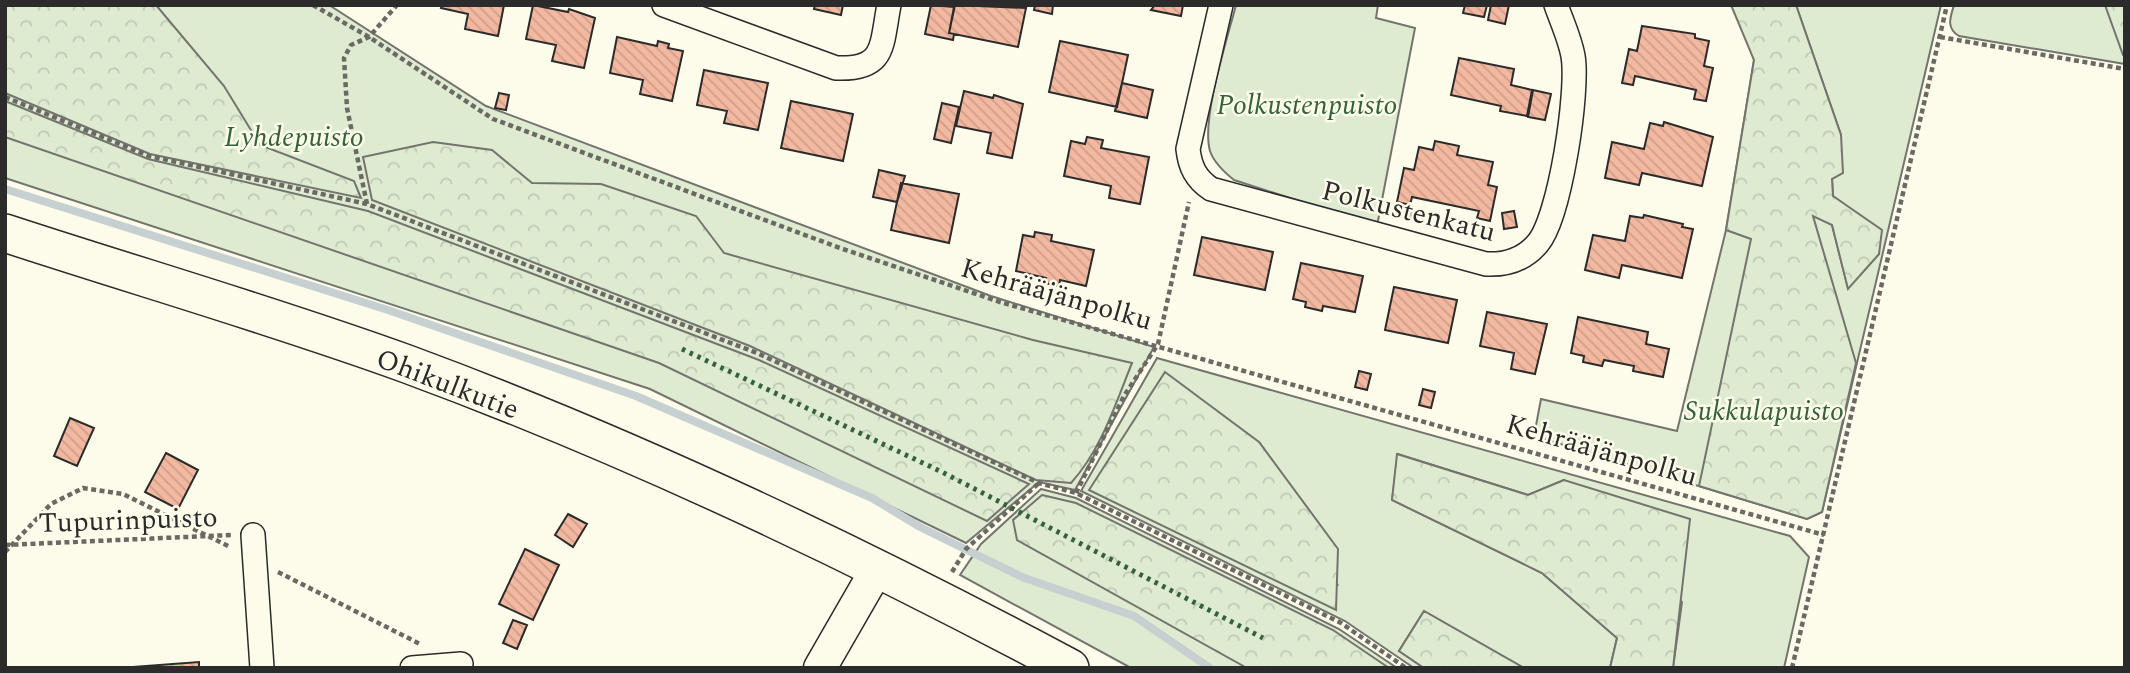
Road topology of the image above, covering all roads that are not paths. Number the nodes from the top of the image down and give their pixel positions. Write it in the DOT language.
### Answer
graph roads {
  1 [pos="664,5"];
  2 [pos="889,5"];
  3 [pos="1222,5"];
  4 [pos="1556,5"];
  5 [pos="5,233"];
  6 [pos="253,535"];
  7 [pos="877,569"];
  8 [pos="461,664"];
  9 [pos="262,668"];
  10 [pos="412,668"];
  11 [pos="820,668"];
  12 [pos="1070,668"];
  1 -- 2 [label="street"];
  3 -- 4 [label="street, Polkustenkatu"];
  5 -- 7 [label="main road, Ohikulkutie"];
  6 -- 9 [label="street"];
  7 -- 11 [label="main road"];
  7 -- 12 [label="main road, Ohikulkutie"];
  8 -- 10 [label="street"];
}
